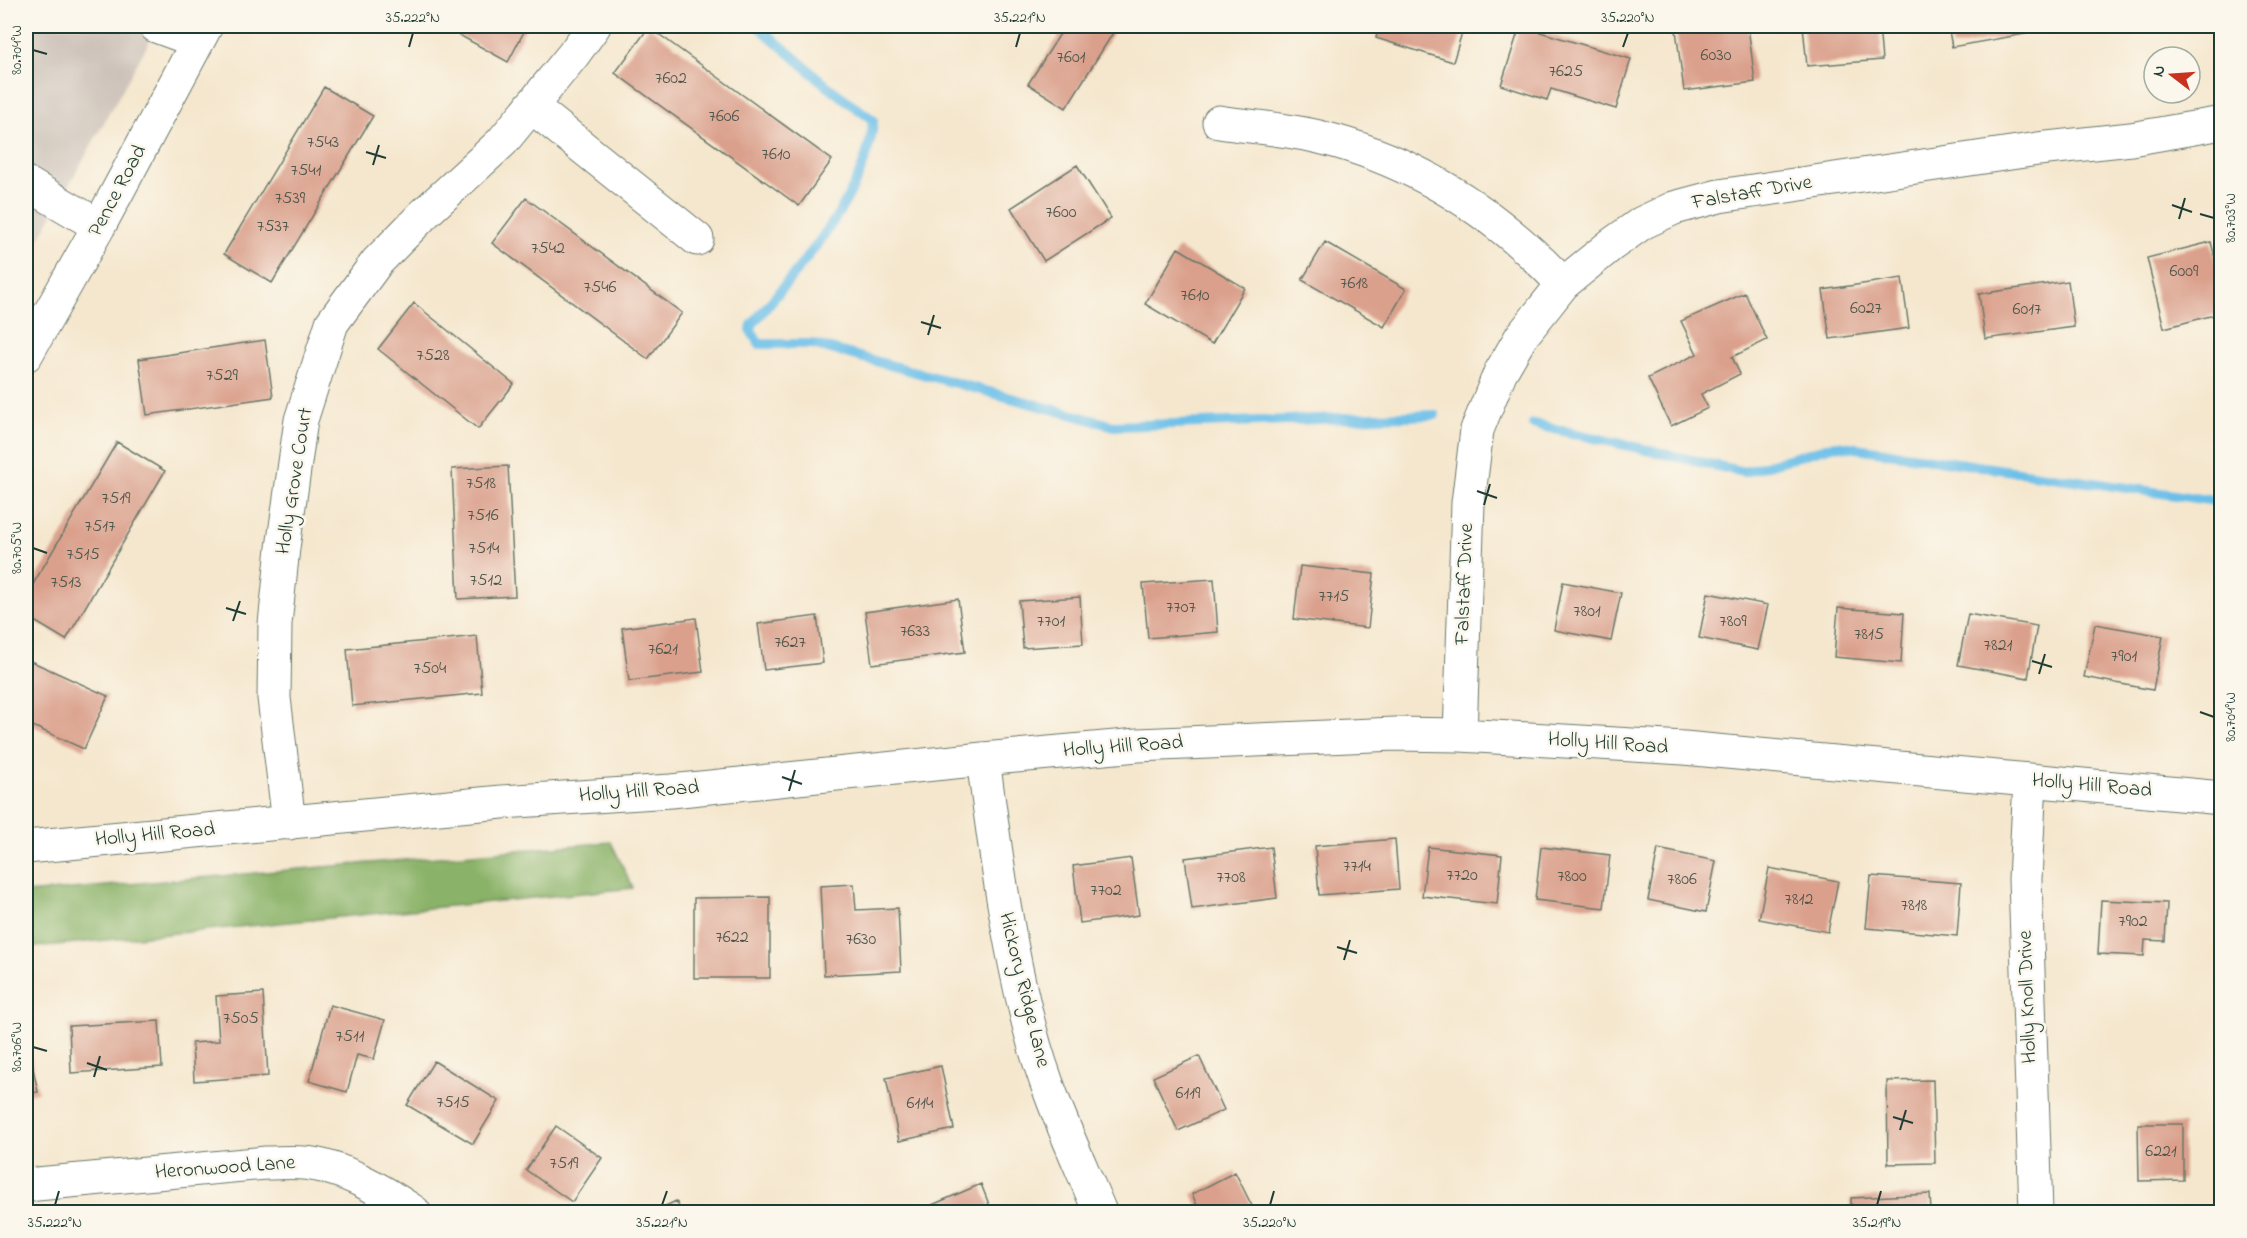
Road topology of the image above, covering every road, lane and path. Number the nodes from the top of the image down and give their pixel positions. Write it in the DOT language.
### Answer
graph roads {
  1 [pos="156,26"];
  2 [pos="594,26"];
  3 [pos="202,33"];
  4 [pos="531,106"];
  5 [pos="1219,122"];
  6 [pos="2222,123"];
  7 [pos="26,183"];
  8 [pos="99,226"];
  9 [pos="697,238"];
  10 [pos="1563,284"];
  11 [pos="26,355"];
  12 [pos="1460,735"];
  13 [pos="983,759"];
  14 [pos="2030,781"];
  15 [pos="2222,798"];
  16 [pos="289,824"];
  17 [pos="26,847"];
  18 [pos="26,1185"];
  19 [pos="414,1212"];
  20 [pos="1100,1212"];
  21 [pos="2036,1212"];
  1 -- 3 [label="street"];
  2 -- 4 [label="street, Holly Grove Court"];
  3 -- 8 [label="street, Pence Road"];
  4 -- 9 [label="street"];
  4 -- 16 [label="street, Holly Grove Court"];
  5 -- 10 [label="street"];
  6 -- 10 [label="street, Falstaff Drive"];
  7 -- 8 [label="street"];
  8 -- 11 [label="street, Pence Road"];
  10 -- 12 [label="street, Falstaff Drive"];
  12 -- 13 [label="street, Holly Hill Road"];
  12 -- 14 [label="street, Holly Hill Road"];
  13 -- 16 [label="street, Holly Hill Road"];
  13 -- 20 [label="street, Hickory Ridge Lane"];
  14 -- 15 [label="street, Holly Hill Road"];
  14 -- 21 [label="street, Holly Knoll Drive"];
  16 -- 17 [label="street, Holly Hill Road"];
  18 -- 19 [label="street, Heronwood Lane"];
}
